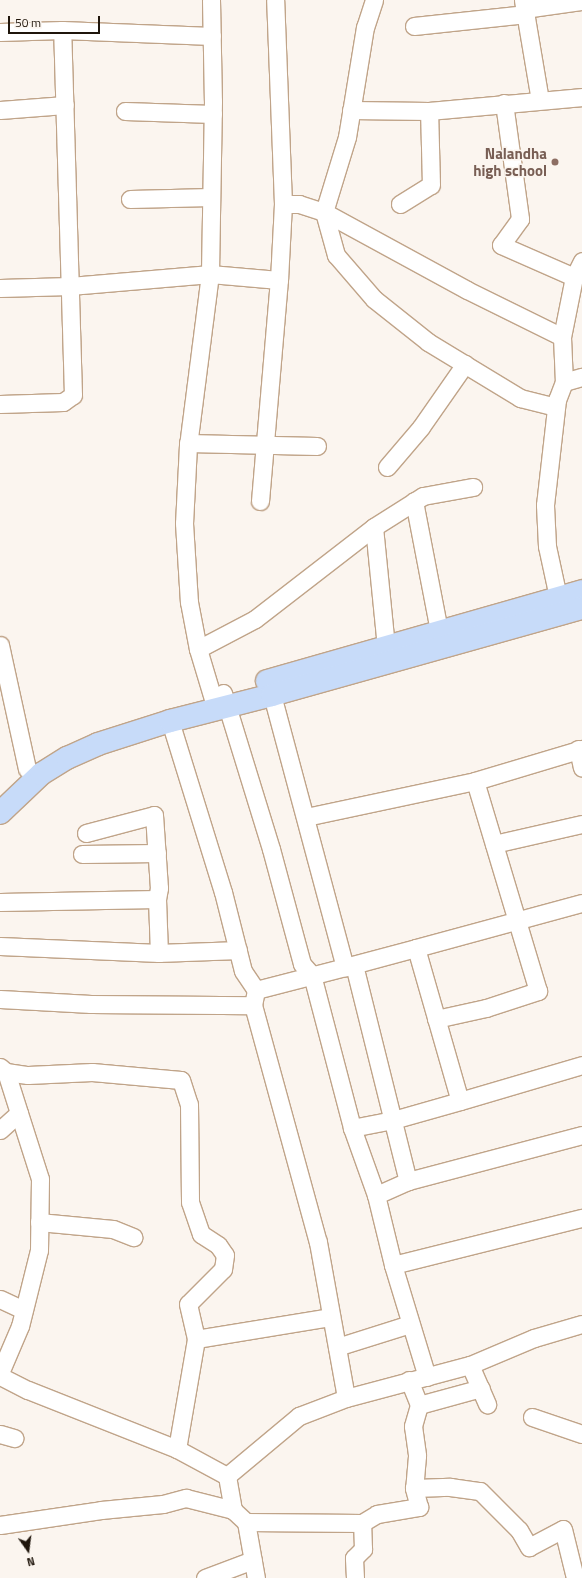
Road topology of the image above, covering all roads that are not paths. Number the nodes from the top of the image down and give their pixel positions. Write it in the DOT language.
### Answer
graph roads {
  1 [pos="211,0"];
  2 [pos="275,0"];
  3 [pos="374,0"];
  4 [pos="582,1"];
  5 [pos="524,8"];
  6 [pos="414,26"];
  7 [pos="62,30"];
  8 [pos="0,32"];
  9 [pos="212,36"];
  10 [pos="582,97"];
  11 [pos="540,100"];
  12 [pos="504,103"];
  13 [pos="65,105"];
  14 [pos="0,110"];
  15 [pos="351,110"];
  16 [pos="125,111"];
  17 [pos="429,111"];
  18 [pos="213,114"];
  19 [pos="211,197"];
  20 [pos="130,199"];
  21 [pos="283,204"];
  22 [pos="400,204"];
  23 [pos="324,212"];
  24 [pos="582,260"];
  25 [pos="210,274"];
  26 [pos="574,277"];
  27 [pos="279,280"];
  28 [pos="70,286"];
  29 [pos="0,288"];
  30 [pos="562,337"];
  31 [pos="465,364"];
  32 [pos="582,377"];
  33 [pos="564,382"];
  34 [pos="0,404"];
  35 [pos="556,407"];
  36 [pos="188,443"];
  37 [pos="265,445"];
  38 [pos="317,446"];
  39 [pos="387,467"];
  40 [pos="473,487"];
  41 [pos="260,501"];
  42 [pos="414,501"];
  43 [pos="374,526"];
  44 [pos="582,591"];
  45 [pos="558,598"];
  46 [pos="582,608"];
  47 [pos="439,632"];
  48 [pos="0,645"];
  49 [pos="386,647"];
  50 [pos="198,649"];
  51 [pos="272,695"];
  52 [pos="220,701"];
  53 [pos="170,720"];
  54 [pos="580,749"];
  55 [pos="27,768"];
  56 [pos="582,768"];
  57 [pos="475,781"];
  58 [pos="0,793"];
  59 [pos="0,813"];
  60 [pos="306,817"];
  61 [pos="582,824"];
  62 [pos="86,833"];
  63 [pos="494,844"];
  64 [pos="157,853"];
  65 [pos="82,854"];
  66 [pos="157,899"];
  67 [pos="0,902"];
  68 [pos="582,903"];
  69 [pos="517,920"];
  70 [pos="0,946"];
  71 [pos="416,948"];
  72 [pos="238,950"];
  73 [pos="159,953"];
  74 [pos="350,966"];
  75 [pos="312,975"];
  76 [pos="255,997"];
  77 [pos="0,999"];
  78 [pos="436,1019"];
  79 [pos="582,1065"];
  80 [pos="3,1070"];
  81 [pos="460,1101"];
  82 [pos="19,1112"];
  83 [pos="393,1120"];
  84 [pos="352,1128"];
  85 [pos="0,1130"];
  86 [pos="582,1136"];
  87 [pos="408,1181"];
  88 [pos="376,1195"];
  89 [pos="582,1218"];
  90 [pos="39,1222"];
  91 [pos="133,1237"];
  92 [pos="393,1265"];
  93 [pos="0,1299"];
  94 [pos="24,1310"];
  95 [pos="331,1317"];
  96 [pos="410,1324"];
  97 [pos="582,1324"];
  98 [pos="196,1339"];
  99 [pos="337,1347"];
  100 [pos="470,1365"];
  101 [pos="0,1373"];
  102 [pos="0,1376"];
  103 [pos="427,1377"];
  104 [pos="409,1380"];
  105 [pos="481,1388"];
  106 [pos="346,1398"];
  107 [pos="487,1404"];
  108 [pos="419,1405"];
  109 [pos="532,1417"];
  110 [pos="582,1434"];
  111 [pos="177,1449"];
  112 [pos="227,1476"];
  113 [pos="414,1488"];
  114 [pos="240,1516"];
  115 [pos="362,1523"];
  116 [pos="0,1525"];
  117 [pos="253,1560"];
  118 [pos="205,1578"];
  119 [pos="256,1578"];
  120 [pos="355,1578"];
  121 [pos="575,1578"];
  1 -- 9 [label="street"];
  2 -- 21 [label="street"];
  3 -- 15 [label="street"];
  4 -- 5 [label="street"];
  5 -- 6 [label="street"];
  5 -- 11 [label="street"];
  7 -- 8 [label="street"];
  7 -- 9 [label="street"];
  7 -- 13 [label="street"];
  9 -- 18 [label="street"];
  10 -- 11 [label="street"];
  11 -- 12 [label="street"];
  12 -- 17 [label="street"];
  12 -- 26 [label="street"];
  13 -- 14 [label="street"];
  13 -- 28 [label="street"];
  15 -- 17 [label="street"];
  15 -- 23 [label="street"];
  16 -- 18 [label="street"];
  17 -- 22 [label="street"];
  18 -- 19 [label="street"];
  19 -- 20 [label="street"];
  19 -- 25 [label="street"];
  21 -- 23 [label="street"];
  21 -- 27 [label="street"];
  23 -- 30 [label="street"];
  23 -- 31 [label="street"];
  24 -- 26 [label="street"];
  25 -- 27 [label="street"];
  25 -- 28 [label="street"];
  25 -- 36 [label="street"];
  26 -- 30 [label="street"];
  27 -- 37 [label="street"];
  28 -- 29 [label="street"];
  28 -- 34 [label="street"];
  30 -- 33 [label="street"];
  31 -- 35 [label="street"];
  31 -- 39 [label="street"];
  32 -- 33 [label="street"];
  33 -- 35 [label="street"];
  35 -- 45 [label="street"];
  36 -- 37 [label="street"];
  36 -- 50 [label="street"];
  37 -- 38 [label="street"];
  37 -- 41 [label="street"];
  40 -- 42 [label="street"];
  42 -- 43 [label="street"];
  42 -- 47 [label="street"];
  43 -- 49 [label="street"];
  43 -- 50 [label="street"];
  44 -- 45 [label="main road"];
  45 -- 47 [label="main road"];
  46 -- 51 [label="main road"];
  47 -- 49 [label="main road"];
  48 -- 55 [label="street"];
  49 -- 52 [label="main road"];
  50 -- 52 [label="street"];
  51 -- 52 [label="main road"];
  51 -- 60 [label="street"];
  52 -- 53 [label="main road"];
  52 -- 55 [label="main road"];
  52 -- 75 [label="street"];
  53 -- 59 [label="main road"];
  53 -- 72 [label="street"];
  54 -- 56 [label="street"];
  54 -- 57 [label="street"];
  55 -- 58 [label="main road"];
  57 -- 60 [label="street"];
  57 -- 63 [label="street"];
  60 -- 74 [label="street"];
  61 -- 63 [label="street"];
  62 -- 64 [label="street"];
  63 -- 69 [label="street"];
  64 -- 65 [label="street"];
  64 -- 66 [label="street"];
  66 -- 67 [label="street"];
  66 -- 73 [label="street"];
  68 -- 69 [label="street"];
  69 -- 71 [label="street"];
  69 -- 78 [label="street"];
  70 -- 73 [label="street"];
  71 -- 74 [label="street"];
  71 -- 78 [label="street"];
  72 -- 73 [label="street"];
  72 -- 76 [label="street"];
  74 -- 75 [label="street"];
  74 -- 83 [label="street"];
  75 -- 76 [label="street"];
  75 -- 84 [label="street"];
  76 -- 77 [label="street"];
  76 -- 95 [label="street"];
  78 -- 81 [label="street"];
  79 -- 81 [label="street"];
  80 -- 82 [label="street"];
  80 -- 98 [label="street"];
  81 -- 83 [label="street"];
  82 -- 85 [label="street"];
  82 -- 90 [label="street"];
  83 -- 84 [label="street"];
  83 -- 87 [label="street"];
  84 -- 88 [label="street"];
  86 -- 87 [label="street"];
  87 -- 88 [label="street"];
  88 -- 92 [label="street"];
  89 -- 92 [label="street"];
  90 -- 91 [label="street"];
  90 -- 94 [label="street"];
  92 -- 96 [label="street"];
  93 -- 94 [label="street"];
  94 -- 101 [label="street"];
  95 -- 98 [label="street"];
  95 -- 99 [label="street"];
  96 -- 99 [label="street"];
  96 -- 103 [label="street"];
  97 -- 100 [label="street"];
  98 -- 111 [label="street"];
  99 -- 106 [label="street"];
  100 -- 103 [label="street"];
  100 -- 105 [label="street"];
  102 -- 111 [label="street"];
  103 -- 104 [label="street"];
  104 -- 106 [label="street"];
  104 -- 108 [label="street"];
  105 -- 107 [label="street"];
  105 -- 108 [label="street"];
  106 -- 112 [label="street"];
  108 -- 113 [label="street"];
  109 -- 110 [label="street"];
  111 -- 112 [label="street"];
  112 -- 114 [label="street"];
  113 -- 115 [label="street"];
  113 -- 121 [label="street"];
  114 -- 115 [label="street"];
  114 -- 116 [label="street"];
  114 -- 117 [label="street"];
  115 -- 120 [label="street"];
  117 -- 118 [label="street"];
  117 -- 119 [label="street"];
}
